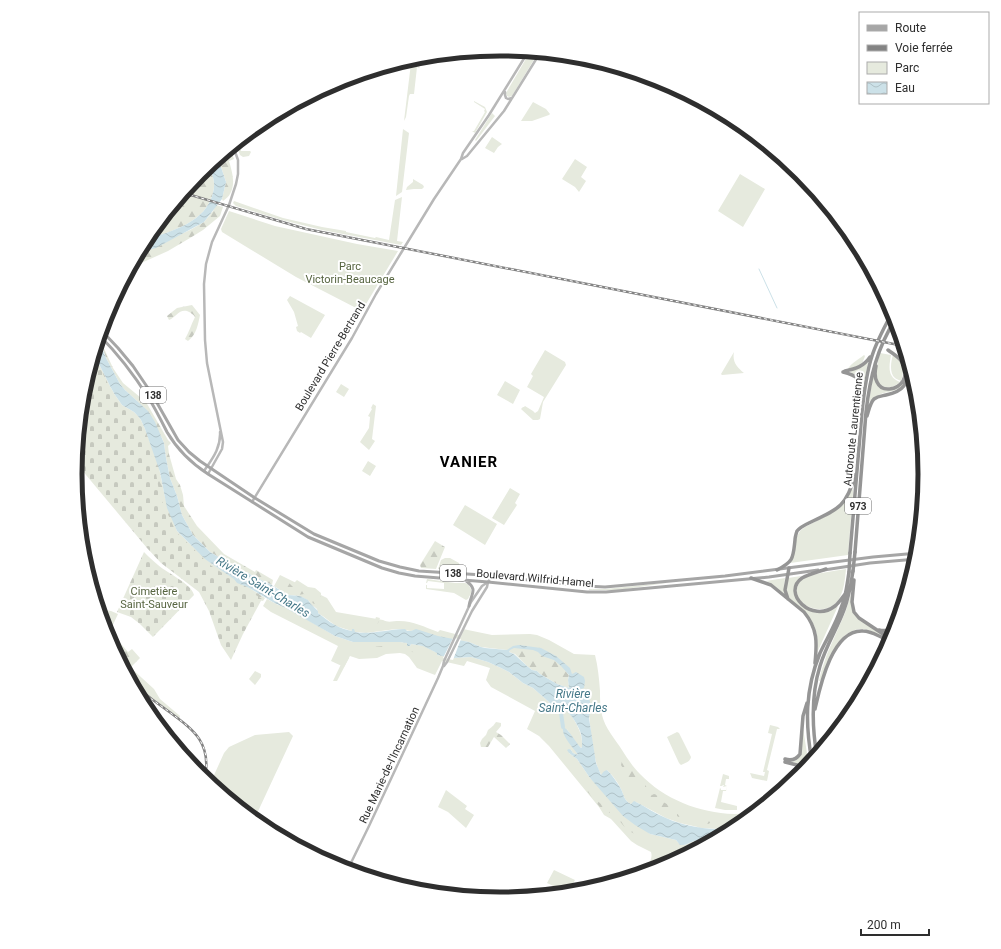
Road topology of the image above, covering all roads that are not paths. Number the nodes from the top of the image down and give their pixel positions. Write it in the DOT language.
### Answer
graph roads {
  1 [pos="525,57"];
  2 [pos="537,58"];
  3 [pos="505,89"];
  4 [pos="512,98"];
  5 [pos="235,151"];
  6 [pos="461,159"];
  7 [pos="889,319"];
  8 [pos="892,326"];
  9 [pos="106,335"];
  10 [pos="104,340"];
  11 [pos="888,350"];
  12 [pos="874,351"];
  13 [pos="877,356"];
  14 [pos="906,370"];
  15 [pos="905,375"];
  16 [pos="908,378"];
  17 [pos="863,402"];
  18 [pos="864,425"];
  19 [pos="220,426"];
  20 [pos="857,465"];
  21 [pos="207,467"];
  22 [pos="210,469"];
  23 [pos="204,471"];
  24 [pos="208,474"];
  25 [pos="255,498"];
  26 [pos="252,502"];
  27 [pos="853,552"];
  28 [pos="911,554"];
  29 [pos="910,560"];
  30 [pos="789,568"];
  31 [pos="826,569"];
  32 [pos="777,570"];
  33 [pos="853,571"];
  34 [pos="788,574"];
  35 [pos="491,577"];
  36 [pos="751,578"];
  37 [pos="465,580"];
  38 [pos="488,582"];
  39 [pos="845,593"];
  40 [pos="789,600"];
  41 [pos="470,606"];
  42 [pos="874,628"];
  43 [pos="889,629"];
  44 [pos="886,637"];
  45 [pos="456,638"];
  46 [pos="885,639"];
  47 [pos="443,666"];
  48 [pos="814,670"];
  49 [pos="808,700"];
  50 [pos="813,716"];
  51 [pos="816,749"];
  52 [pos="811,754"];
  53 [pos="800,766"];
  54 [pos="350,865"];
  1 -- 3 [label="main road, Boulevard Pierre-Bertrand"];
  2 -- 4 [label="main road, Boulevard Pierre-Bertrand"];
  3 -- 4 [label="main road"];
  3 -- 6 [label="main road, Boulevard Pierre-Bertrand"];
  4 -- 6 [label="main road, Boulevard Pierre-Bertrand"];
  5 -- 19 [label="main road"];
  6 -- 25 [label="main road, Boulevard Pierre-Bertrand"];
  7 -- 12 [label="highway, Autoroute Laurentienne / 973"];
  8 -- 13 [label="highway, Autoroute Laurentienne / 973"];
  9 -- 21 [label="main road, Boulevard Wilfrid-Hamel / 138"];
  10 -- 23 [label="main road, Boulevard Wilfrid-Hamel / 138"];
  11 -- 15 [label="highway"];
  12 -- 17 [label="highway, Autoroute Laurentienne / 973"];
  12 -- 17 [label="highway"];
  13 -- 15 [label="highway"];
  13 -- 18 [label="highway, Autoroute Laurentienne / 973"];
  14 -- 15 [label="highway"];
  16 -- 18 [label="highway"];
  17 -- 20 [label="highway, Autoroute Laurentienne / 973"];
  18 -- 27 [label="highway, Autoroute Laurentienne / 973"];
  19 -- 21 [label="main road"];
  19 -- 22 [label="main road"];
  20 -- 27 [label="highway, Autoroute Laurentienne / 973"];
  20 -- 32 [label="highway"];
  21 -- 22 [label="main road, Boulevard Wilfrid-Hamel / 138"];
  21 -- 23 [label="main road"];
  22 -- 24 [label="main road"];
  22 -- 25 [label="main road, Boulevard Wilfrid-Hamel / 138"];
  23 -- 24 [label="main road, Boulevard Wilfrid-Hamel / 138"];
  24 -- 26 [label="main road, Boulevard Wilfrid-Hamel / 138"];
  25 -- 26 [label="main road, Boulevard Pierre-Bertrand"];
  25 -- 35 [label="main road, Boulevard Wilfrid-Hamel / 138"];
  26 -- 37 [label="main road, Boulevard Wilfrid-Hamel / 138"];
  27 -- 33 [label="highway, Autoroute Laurentienne / 973, bridge"];
  27 -- 39 [label="highway, Autoroute Laurentienne / 973, bridge"];
  28 -- 30 [label="main road, Boulevard Wilfrid-Hamel / 138"];
  29 -- 31 [label="main road, Boulevard Wilfrid-Hamel / 138"];
  30 -- 32 [label="main road, Boulevard Wilfrid-Hamel / 138"];
  30 -- 34 [label="highway"];
  31 -- 34 [label="main road, Boulevard Wilfrid-Hamel / 138"];
  31 -- 39 [label="highway"];
  32 -- 35 [label="main road, Boulevard Wilfrid-Hamel / 138"];
  33 -- 42 [label="highway"];
  33 -- 50 [label="highway, Autoroute Laurentienne / 973"];
  34 -- 36 [label="main road, Boulevard Wilfrid-Hamel / 138"];
  34 -- 40 [label="highway"];
  35 -- 38 [label="main road, Rue Marie-de-l'Incarnation"];
  36 -- 38 [label="main road, Boulevard Wilfrid-Hamel / 138"];
  36 -- 40 [label="highway"];
  37 -- 38 [label="main road, Boulevard Wilfrid-Hamel / 138"];
  37 -- 41 [label="main road"];
  38 -- 41 [label="main road, Rue Marie-de-l'Incarnation"];
  38 -- 45 [label="main road, Rue Marie-de-l'Incarnation"];
  39 -- 48 [label="highway, Autoroute Laurentienne / 973"];
  40 -- 48 [label="highway"];
  41 -- 45 [label="main road, Rue Marie-de-l'Incarnation"];
  42 -- 43 [label="highway"];
  42 -- 44 [label="highway"];
  45 -- 47 [label="main road, Rue Marie-de-l'Incarnation"];
  45 -- 47 [label="main road, Rue Marie-de-l'Incarnation"];
  46 -- 50 [label="highway"];
  47 -- 54 [label="main road, Rue Marie-de-l'Incarnation"];
  48 -- 49 [label="highway, Autoroute Laurentienne / 973"];
  49 -- 52 [label="highway, Autoroute Laurentienne / 973"];
  49 -- 53 [label="highway"];
  50 -- 51 [label="highway, Autoroute Laurentienne / 973"];
}
